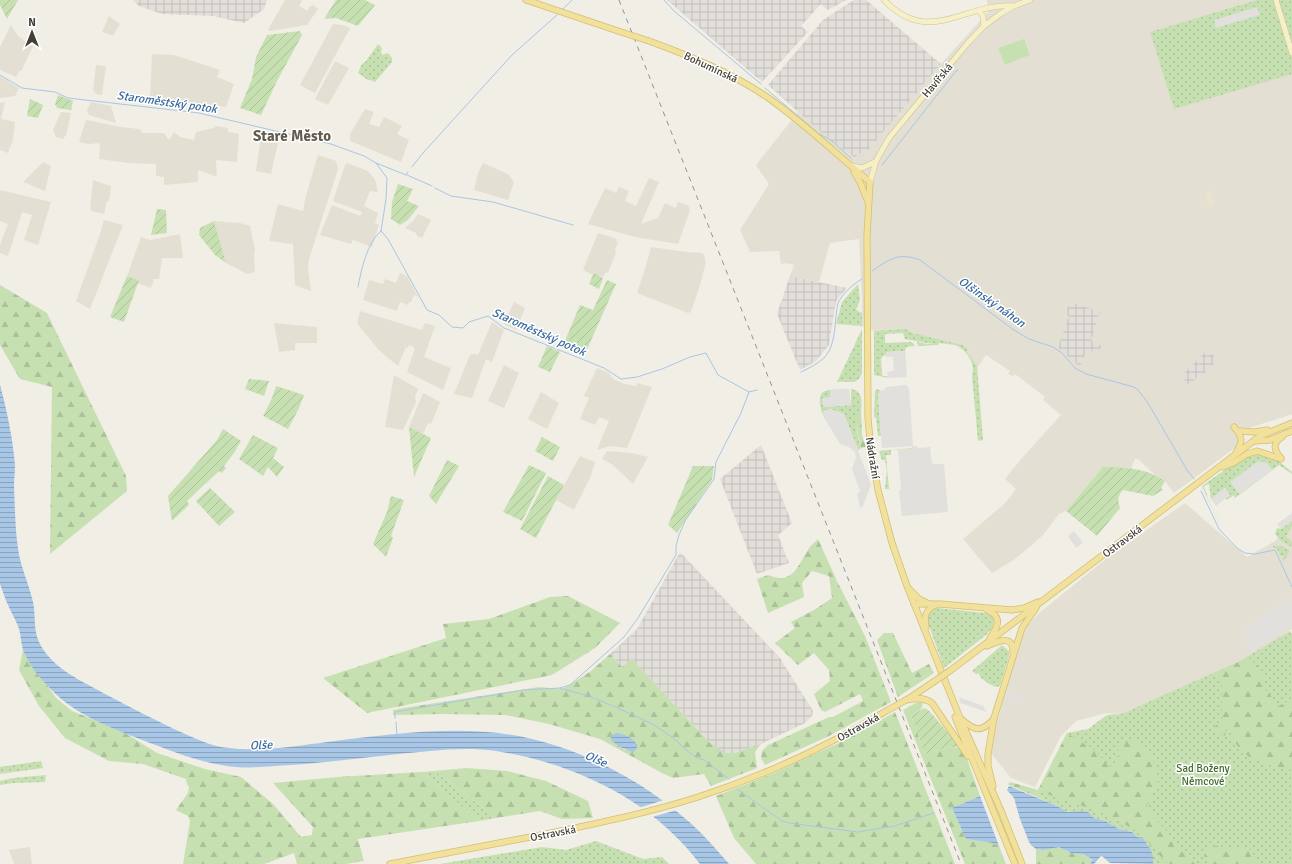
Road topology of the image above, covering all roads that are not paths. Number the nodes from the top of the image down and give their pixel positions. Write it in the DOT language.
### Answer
graph roads {
  1 [pos="526,0"];
  2 [pos="884,0"];
  3 [pos="1030,0"];
  4 [pos="1276,0"];
  5 [pos="1014,6"];
  6 [pos="979,11"];
  7 [pos="984,26"];
  8 [pos="1292,53"];
  9 [pos="875,162"];
  10 [pos="851,166"];
  11 [pos="870,182"];
  12 [pos="868,203"];
  13 [pos="1292,423"];
  14 [pos="1234,427"];
  15 [pos="1283,427"];
  16 [pos="1240,431"];
  17 [pos="1289,432"];
  18 [pos="1255,441"];
  19 [pos="1235,456"];
  20 [pos="1217,469"];
  21 [pos="907,586"];
  22 [pos="1048,598"];
  23 [pos="1042,602"];
  24 [pos="914,604"];
  25 [pos="933,604"];
  26 [pos="940,604"];
  27 [pos="985,609"];
  28 [pos="929,641"];
  29 [pos="988,643"];
  30 [pos="980,649"];
  31 [pos="1013,655"];
  32 [pos="906,700"];
  33 [pos="994,718"];
  34 [pos="959,720"];
  35 [pos="965,729"];
  36 [pos="992,730"];
  37 [pos="977,771"];
  38 [pos="1002,813"];
  39 [pos="390,864"];
  40 [pos="1016,864"];
  41 [pos="1022,864"];
  1 -- 10 [label="main road, Bohumínská, bridge"];
  2 -- 6 [label="street"];
  3 -- 5 [label="street, Havířská"];
  4 -- 8 [label="street"];
  5 -- 6 [label="street"];
  5 -- 7 [label="street, Havířská"];
  6 -- 7 [label="street"];
  7 -- 9 [label="street, Havířská"];
  9 -- 10 [label="street"];
  9 -- 11 [label="street, Havířská"];
  10 -- 11 [label="main road, Bohumínská"];
  10 -- 12 [label="main road"];
  11 -- 12 [label="main road, Nádražní"];
  12 -- 21 [label="main road, Nádražní"];
  13 -- 15 [label="main road"];
  14 -- 19 [label="main road"];
  15 -- 16 [label="main road"];
  15 -- 18 [label="main road, Ostravská"];
  17 -- 18 [label="main road"];
  17 -- 20 [label="main road"];
  18 -- 19 [label="main road, Ostravská"];
  19 -- 20 [label="main road, Ostravská"];
  20 -- 22 [label="main road, Ostravská"];
  21 -- 24 [label="main road, Nádražní"];
  21 -- 25 [label="main road"];
  22 -- 23 [label="main road, Ostravská"];
  22 -- 27 [label="main road"];
  23 -- 29 [label="main road, Ostravská"];
  23 -- 31 [label="main road"];
  24 -- 25 [label="main road"];
  24 -- 28 [label="main road, Nádražní"];
  24 -- 34 [label="main road"];
  25 -- 26 [label="main road"];
  26 -- 27 [label="main road"];
  26 -- 28 [label="main road"];
  27 -- 29 [label="main road"];
  28 -- 34 [label="main road, Nádražní"];
  29 -- 30 [label="main road, Ostravská"];
  30 -- 31 [label="main road"];
  30 -- 32 [label="main road, Ostravská, bridge"];
  31 -- 33 [label="main road"];
  32 -- 37 [label="main road"];
  32 -- 39 [label="main road, Ostravská, bridge"];
  33 -- 34 [label="main road"];
  33 -- 36 [label="main road"];
  34 -- 35 [label="main road"];
  34 -- 37 [label="main road"];
  35 -- 36 [label="main road"];
  35 -- 38 [label="main road"];
  36 -- 38 [label="main road"];
  37 -- 40 [label="main road"];
  38 -- 41 [label="main road"];
}
